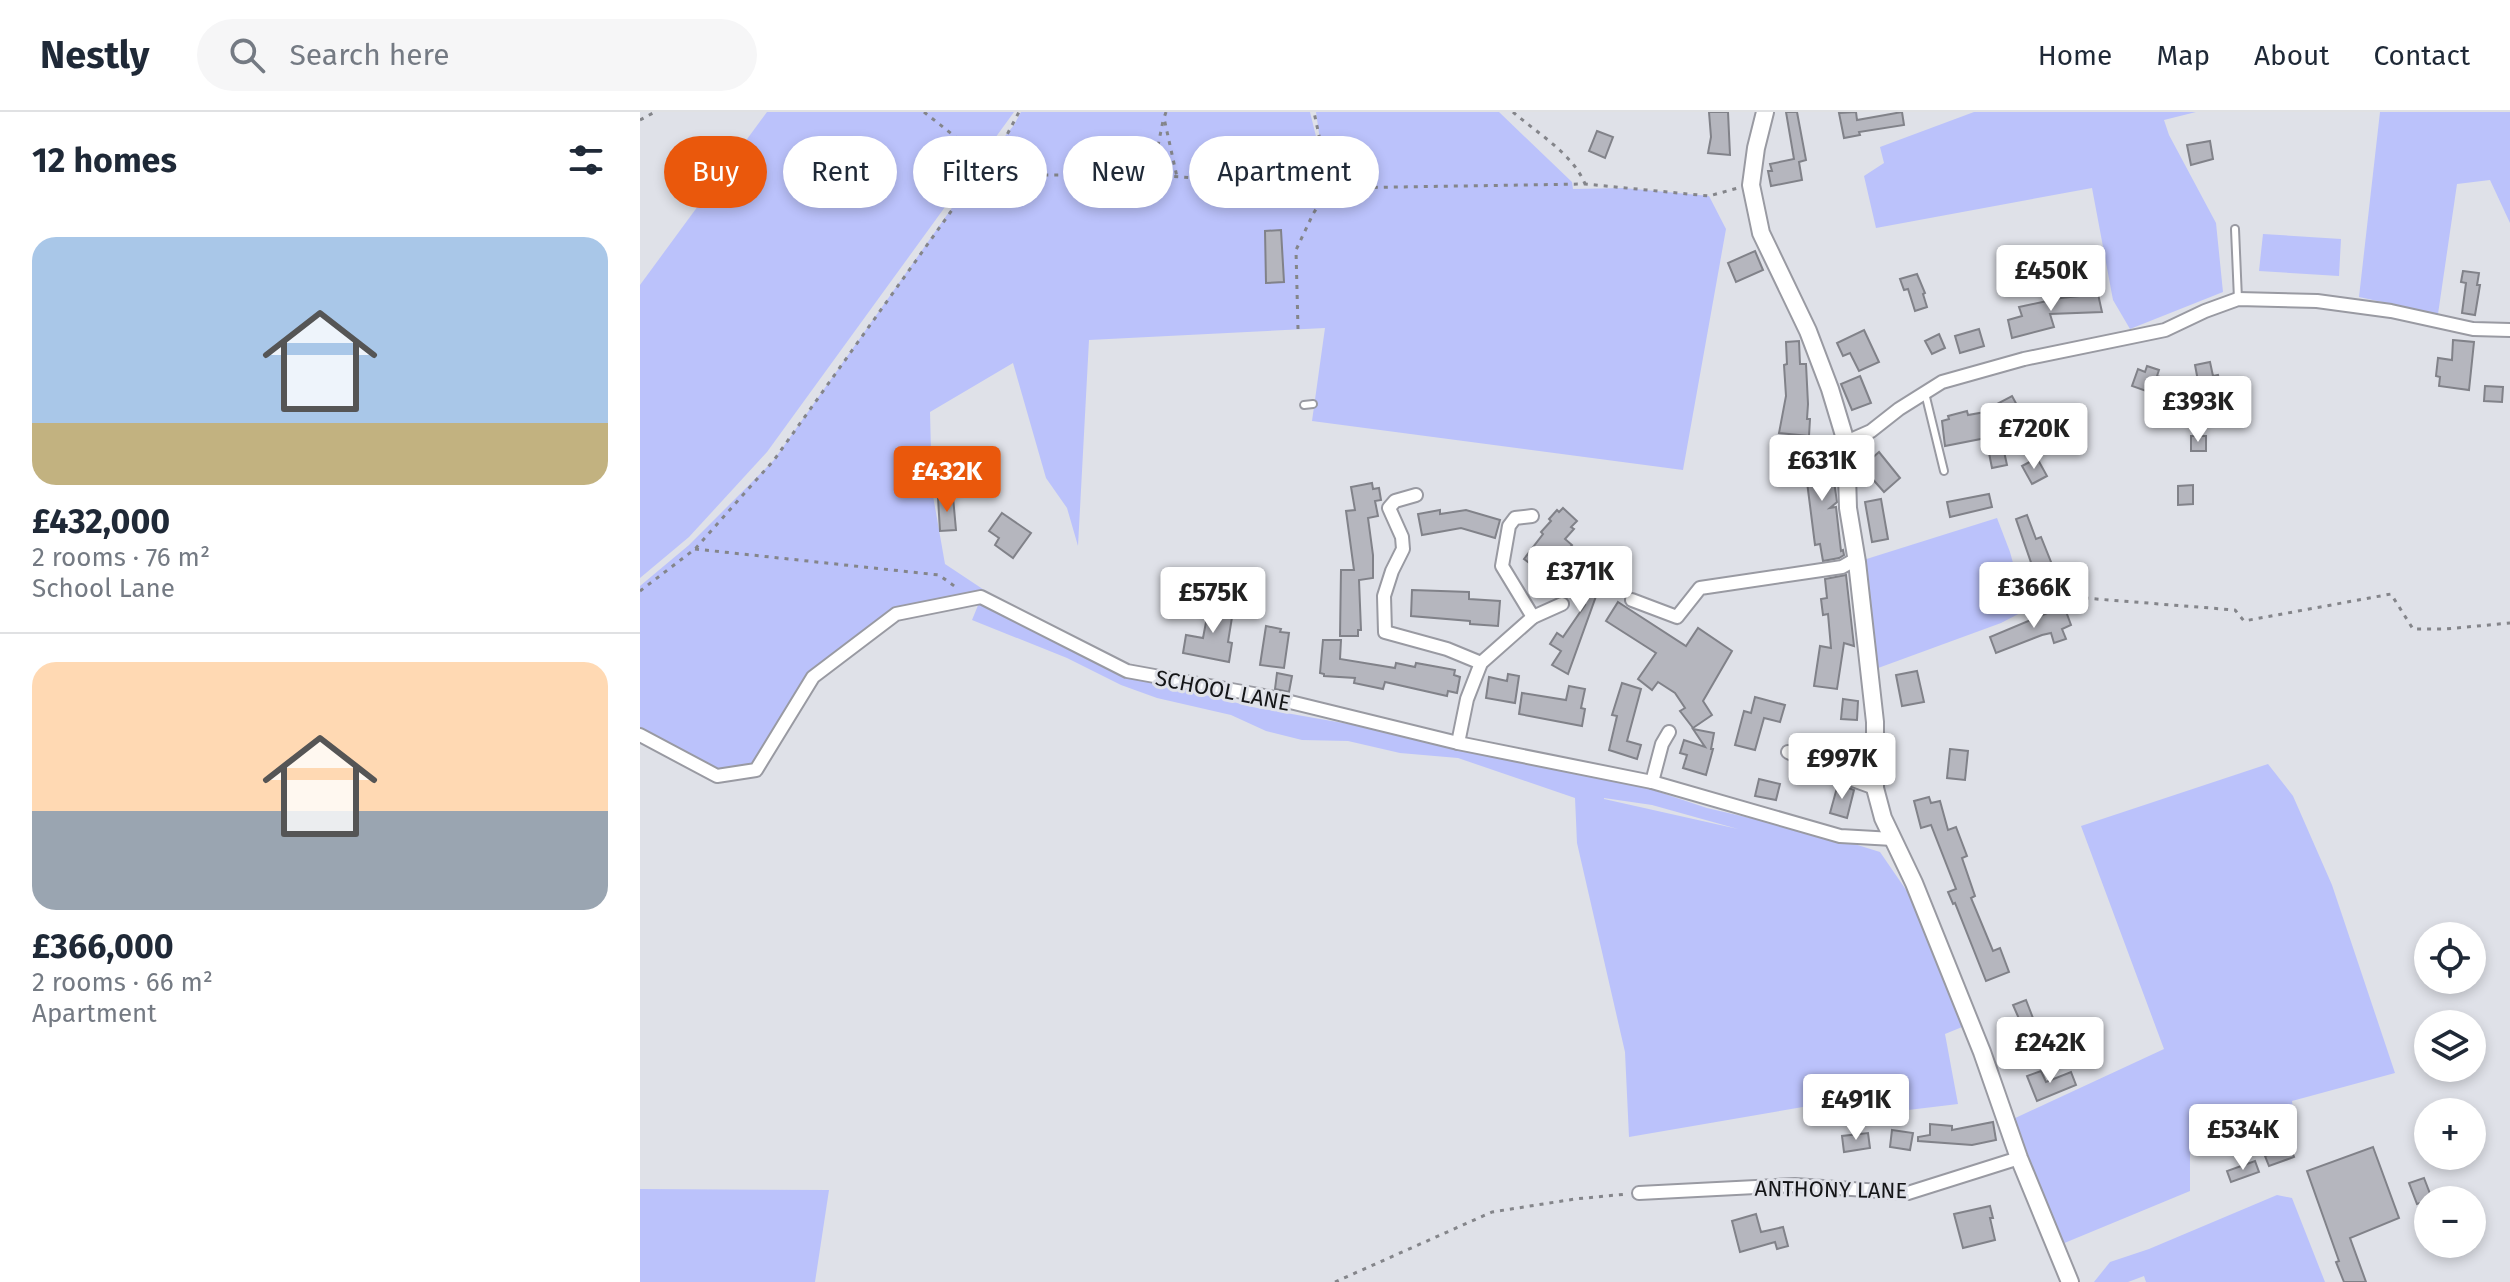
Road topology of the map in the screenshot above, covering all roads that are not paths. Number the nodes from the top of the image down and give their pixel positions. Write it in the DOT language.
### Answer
graph roads {
  1 [pos="1765,112"];
  2 [pos="2235,229"];
  3 [pos="2238,299"];
  4 [pos="2510,330"];
  5 [pos="1925,393"];
  6 [pos="1313,404"];
  7 [pos="1304,405"];
  8 [pos="1846,442"];
  9 [pos="1944,471"];
  10 [pos="1416,495"];
  11 [pos="1532,516"];
  12 [pos="1856,559"];
  13 [pos="1632,600"];
  14 [pos="1562,604"];
  15 [pos="1533,617"];
  16 [pos="1481,663"];
  17 [pos="1669,732"];
  18 [pos="640,735"];
  19 [pos="1458,743"];
  20 [pos="1788,752"];
  21 [pos="1652,782"];
  22 [pos="1875,788"];
  23 [pos="1893,839"];
  24 [pos="2019,1158"];
  25 [pos="1639,1193"];
  26 [pos="2070,1282"];
  1 -- 8 [label="street"];
  2 -- 3 [label="lane"];
  3 -- 4 [label="street"];
  3 -- 5 [label="street"];
  5 -- 8 [label="street"];
  5 -- 9 [label="lane"];
  6 -- 7 [label="lane"];
  8 -- 12 [label="street"];
  10 -- 16 [label="street"];
  11 -- 15 [label="street"];
  12 -- 13 [label="street"];
  12 -- 22 [label="street"];
  14 -- 15 [label="street"];
  15 -- 16 [label="street"];
  16 -- 19 [label="street"];
  17 -- 21 [label="street"];
  18 -- 19 [label="street, SCHOOL LANE"];
  19 -- 21 [label="street, SCHOOL LANE"];
  20 -- 22 [label="street"];
  21 -- 23 [label="street, SCHOOL LANE"];
  22 -- 23 [label="street"];
  23 -- 24 [label="street"];
  24 -- 25 [label="street, ANTHONY LANE"];
  24 -- 26 [label="street"];
}
